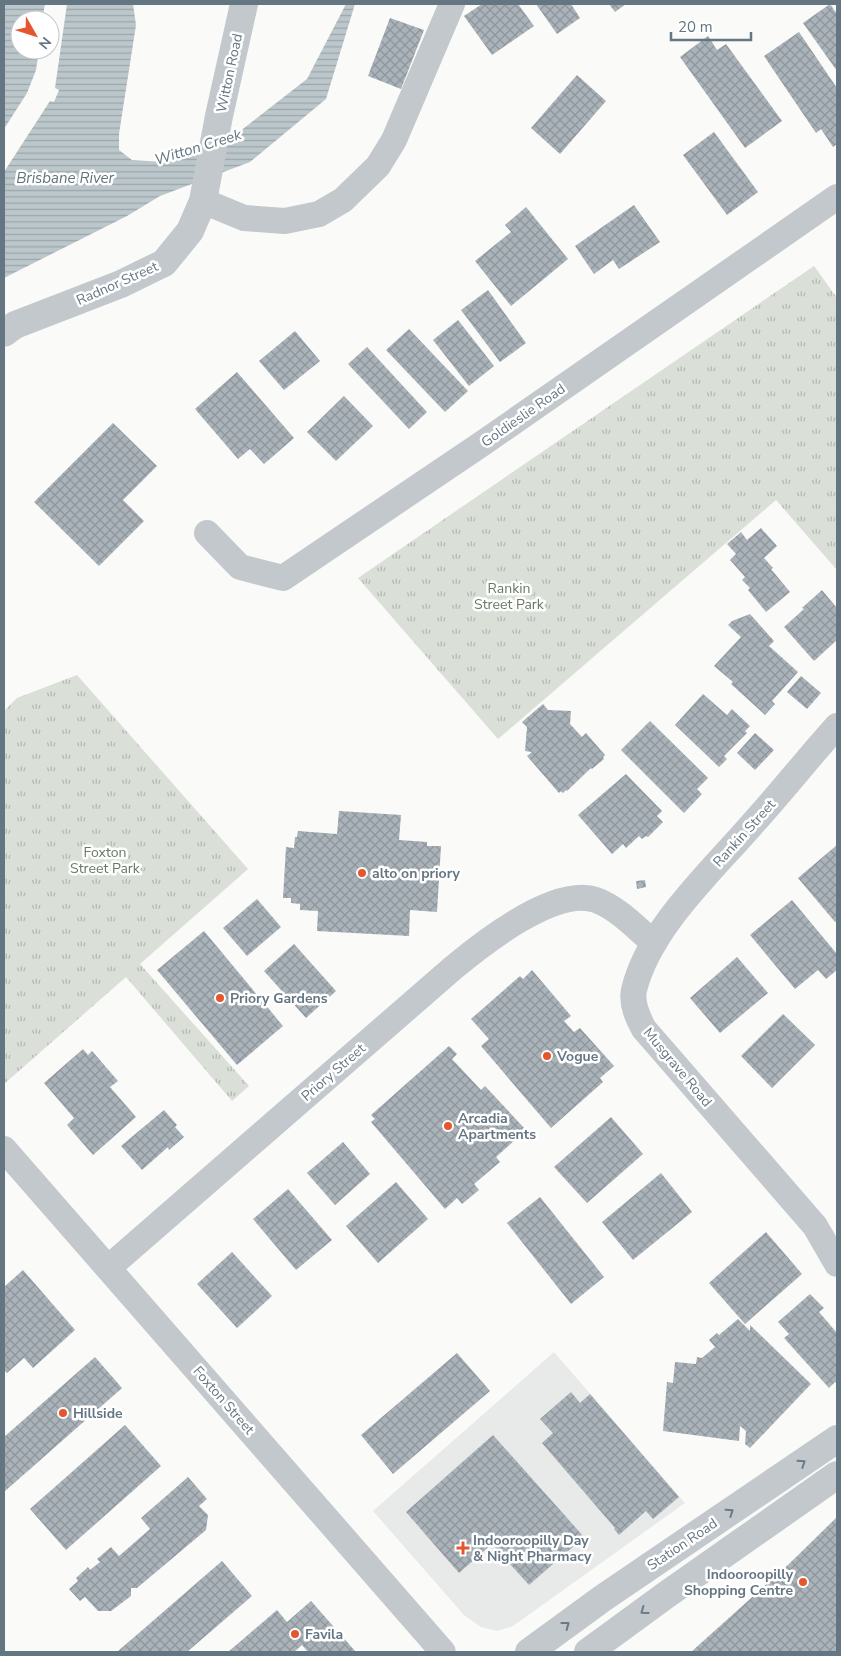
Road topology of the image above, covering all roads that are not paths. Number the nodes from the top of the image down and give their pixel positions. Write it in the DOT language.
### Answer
graph roads {
  1 [pos="244,4"];
  2 [pos="452,4"];
  3 [pos="203,201"];
  4 [pos="836,201"];
  5 [pos="4,333"];
  6 [pos="207,533"];
  7 [pos="837,726"];
  8 [pos="654,943"];
  9 [pos="4,1149"];
  10 [pos="815,1226"];
  11 [pos="837,1240"];
  12 [pos="837,1264"];
  13 [pos="108,1268"];
  14 [pos="837,1439"];
  15 [pos="837,1475"];
  16 [pos="443,1652"];
  17 [pos="529,1652"];
  18 [pos="588,1652"];
  1 -- 3 [label="street, Witton Road"];
  2 -- 3 [label="street"];
  3 -- 5 [label="street, Radnor Street"];
  4 -- 6 [label="street, Goldieslie Road"];
  7 -- 8 [label="street, Rankin Street"];
  8 -- 10 [label="street, Musgrave Road"];
  8 -- 13 [label="street, Priory Street"];
  9 -- 13 [label="street, Foxton Street"];
  10 -- 11 [label="street, Musgrave Road"];
  10 -- 12 [label="street, Musgrave Road"];
  13 -- 16 [label="street, Foxton Street"];
  17 -- 14 [label="street, Station Road, one-way"];
  15 -- 18 [label="street, one-way"];
}
